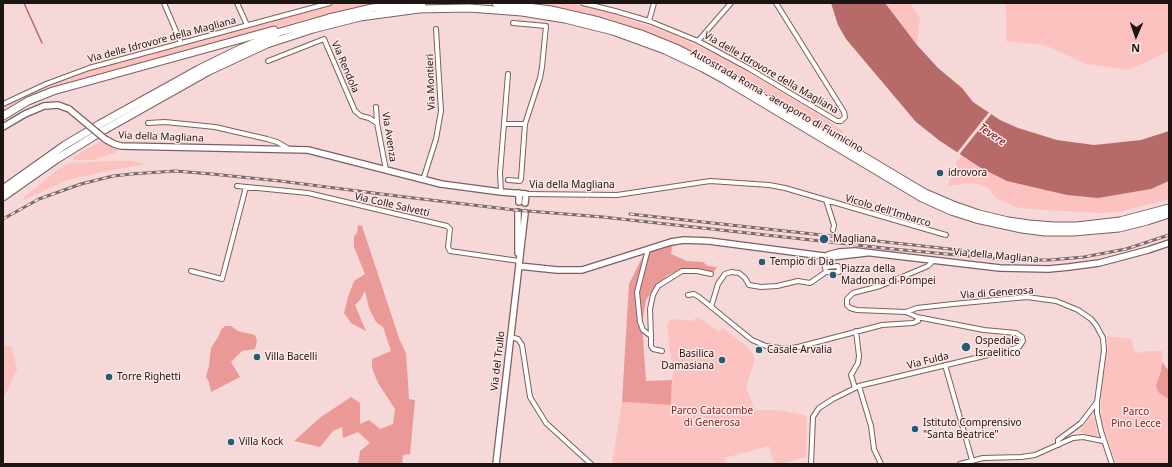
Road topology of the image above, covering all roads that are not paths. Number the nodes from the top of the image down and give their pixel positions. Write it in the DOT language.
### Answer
graph roads {
  1 [pos="164,3"];
  2 [pos="238,3"];
  3 [pos="330,3"];
  4 [pos="422,3"];
  5 [pos="496,3"];
  6 [pos="583,3"];
  7 [pos="654,3"];
  8 [pos="731,3"];
  9 [pos="776,3"];
  10 [pos="317,20"];
  11 [pos="649,21"];
  12 [pos="514,23"];
  13 [pos="247,25"];
  14 [pos="436,29"];
  15 [pos="698,41"];
  16 [pos="181,42"];
  17 [pos="268,61"];
  18 [pos="508,74"];
  19 [pos="3,104"];
  20 [pos="376,107"];
  21 [pos="3,116"];
  22 [pos="148,123"];
  23 [pos="378,123"];
  24 [pos="504,124"];
  25 [pos="525,124"];
  26 [pos="3,127"];
  27 [pos="289,149"];
  28 [pos="386,170"];
  29 [pos="423,180"];
  30 [pos="508,180"];
  31 [pos="237,186"];
  32 [pos="246,187"];
  33 [pos="3,189"];
  34 [pos="501,192"];
  35 [pos="519,193"];
  36 [pos="526,194"];
  37 [pos="3,198"];
  38 [pos="826,200"];
  39 [pos="519,202"];
  40 [pos="525,203"];
  41 [pos="952,208"];
  42 [pos="1169,208"];
  43 [pos="518,212"];
  44 [pos="525,213"];
  45 [pos="1169,214"];
  46 [pos="1097,228"];
  47 [pos="833,230"];
  48 [pos="946,235"];
  49 [pos="1169,243"];
  50 [pos="648,250"];
  51 [pos="824,256"];
  52 [pos="934,260"];
  53 [pos="519,263"];
  54 [pos="826,267"];
  55 [pos="191,271"];
  56 [pos="826,272"];
  57 [pos="711,274"];
  58 [pos="688,295"];
  59 [pos="711,307"];
  60 [pos="915,309"];
  61 [pos="906,312"];
  62 [pos="917,317"];
  63 [pos="856,332"];
  64 [pos="651,336"];
  65 [pos="510,337"];
  66 [pos="662,351"];
  67 [pos="945,365"];
  68 [pos="857,387"];
  69 [pos="1097,402"];
  70 [pos="1104,441"];
  71 [pos="1058,445"];
  72 [pos="972,460"];
  73 [pos="496,464"];
  74 [pos="591,464"];
  75 [pos="811,464"];
  76 [pos="881,464"];
  77 [pos="960,464"];
  78 [pos="1112,464"];
  1 -- 16 [label="street"];
  2 -- 13 [label="street"];
  3 -- 13 [label="street, Via delle Idrovore della Magliana"];
  4 -- 10 [label="highway"];
  5 -- 41 [label="highway, Autostrada Roma - aeroporto di Fiumicino"];
  6 -- 11 [label="street, Via delle Idrovore della Magliana"];
  7 -- 11 [label="street"];
  8 -- 15 [label="street"];
  9 -- 15 [label="street, Via delle Idrovore della Magliana"];
  10 -- 21 [label="highway"];
  10 -- 33 [label="highway"];
  11 -- 15 [label="street, Via delle Idrovore della Magliana"];
  12 -- 25 [label="street"];
  13 -- 16 [label="street, Via delle Idrovore della Magliana"];
  14 -- 29 [label="street, Via Montieri"];
  16 -- 19 [label="street, Via delle Idrovore della Magliana"];
  17 -- 23 [label="street, Via Rendola"];
  18 -- 24 [label="street"];
  20 -- 23 [label="street, Via Avenza"];
  22 -- 27 [label="street, Via della Magliana"];
  23 -- 28 [label="street, Via Avenza"];
  24 -- 25 [label="street"];
  24 -- 34 [label="street"];
  25 -- 30 [label="street"];
  26 -- 27 [label="main road, Via della Magliana, bridge"];
  27 -- 28 [label="main road, Via della Magliana"];
  28 -- 29 [label="main road, Via della Magliana"];
  29 -- 34 [label="main road, Via della Magliana"];
  31 -- 32 [label="street, Via Colle Salvetti"];
  32 -- 53 [label="street, Via Colle Salvetti"];
  32 -- 55 [label="street"];
  34 -- 35 [label="main road, Via della Magliana"];
  35 -- 36 [label="main road, Via della Magliana"];
  35 -- 39 [label="main road"];
  36 -- 38 [label="street, Via della Magliana"];
  36 -- 40 [label="main road"];
  37 -- 41 [label="highway, Autostrada Roma - aeroporto di Fiumicino"];
  38 -- 47 [label="street"];
  38 -- 48 [label="street, Vicolo dell'Imbarco"];
  41 -- 46 [label="highway, Autostrada Roma - aeroporto di Fiumicino"];
  42 -- 46 [label="highway, Autostrada Roma - aeroporto di Fiumicino"];
  43 -- 53 [label="main road, Via del Trullo"];
  44 -- 53 [label="main road, Via del Trullo"];
  45 -- 46 [label="highway, Autostrada Roma - aeroporto di Fiumicino"];
  49 -- 52 [label="main road, Via della Magliana"];
  50 -- 51 [label="main road"];
  50 -- 53 [label="main road"];
  50 -- 64 [label="street"];
  51 -- 52 [label="main road, Via della Magliana"];
  51 -- 54 [label="street"];
  52 -- 61 [label="street, Via di Generosa"];
  53 -- 65 [label="main road, Via del Trullo"];
  54 -- 56 [label="street"];
  54 -- 56 [label="street"];
  56 -- 59 [label="street"];
  57 -- 64 [label="street"];
  58 -- 59 [label="street"];
  59 -- 63 [label="street"];
  60 -- 61 [label="street, Via di Generosa"];
  60 -- 62 [label="street"];
  60 -- 69 [label="street, Via di Generosa"];
  61 -- 62 [label="street, Via Fulda"];
  62 -- 63 [label="street"];
  62 -- 67 [label="street, Via Fulda"];
  63 -- 68 [label="street"];
  64 -- 66 [label="street"];
  65 -- 73 [label="main road, Via del Trullo"];
  65 -- 74 [label="street"];
  67 -- 68 [label="street, Via Fulda"];
  67 -- 72 [label="street"];
  68 -- 75 [label="street, Via Fulda"];
  68 -- 76 [label="street"];
  69 -- 70 [label="street, Via di Generosa"];
  69 -- 71 [label="street"];
  70 -- 71 [label="street"];
  70 -- 78 [label="street, Via di Generosa"];
  71 -- 72 [label="street"];
  72 -- 77 [label="street"];
}
